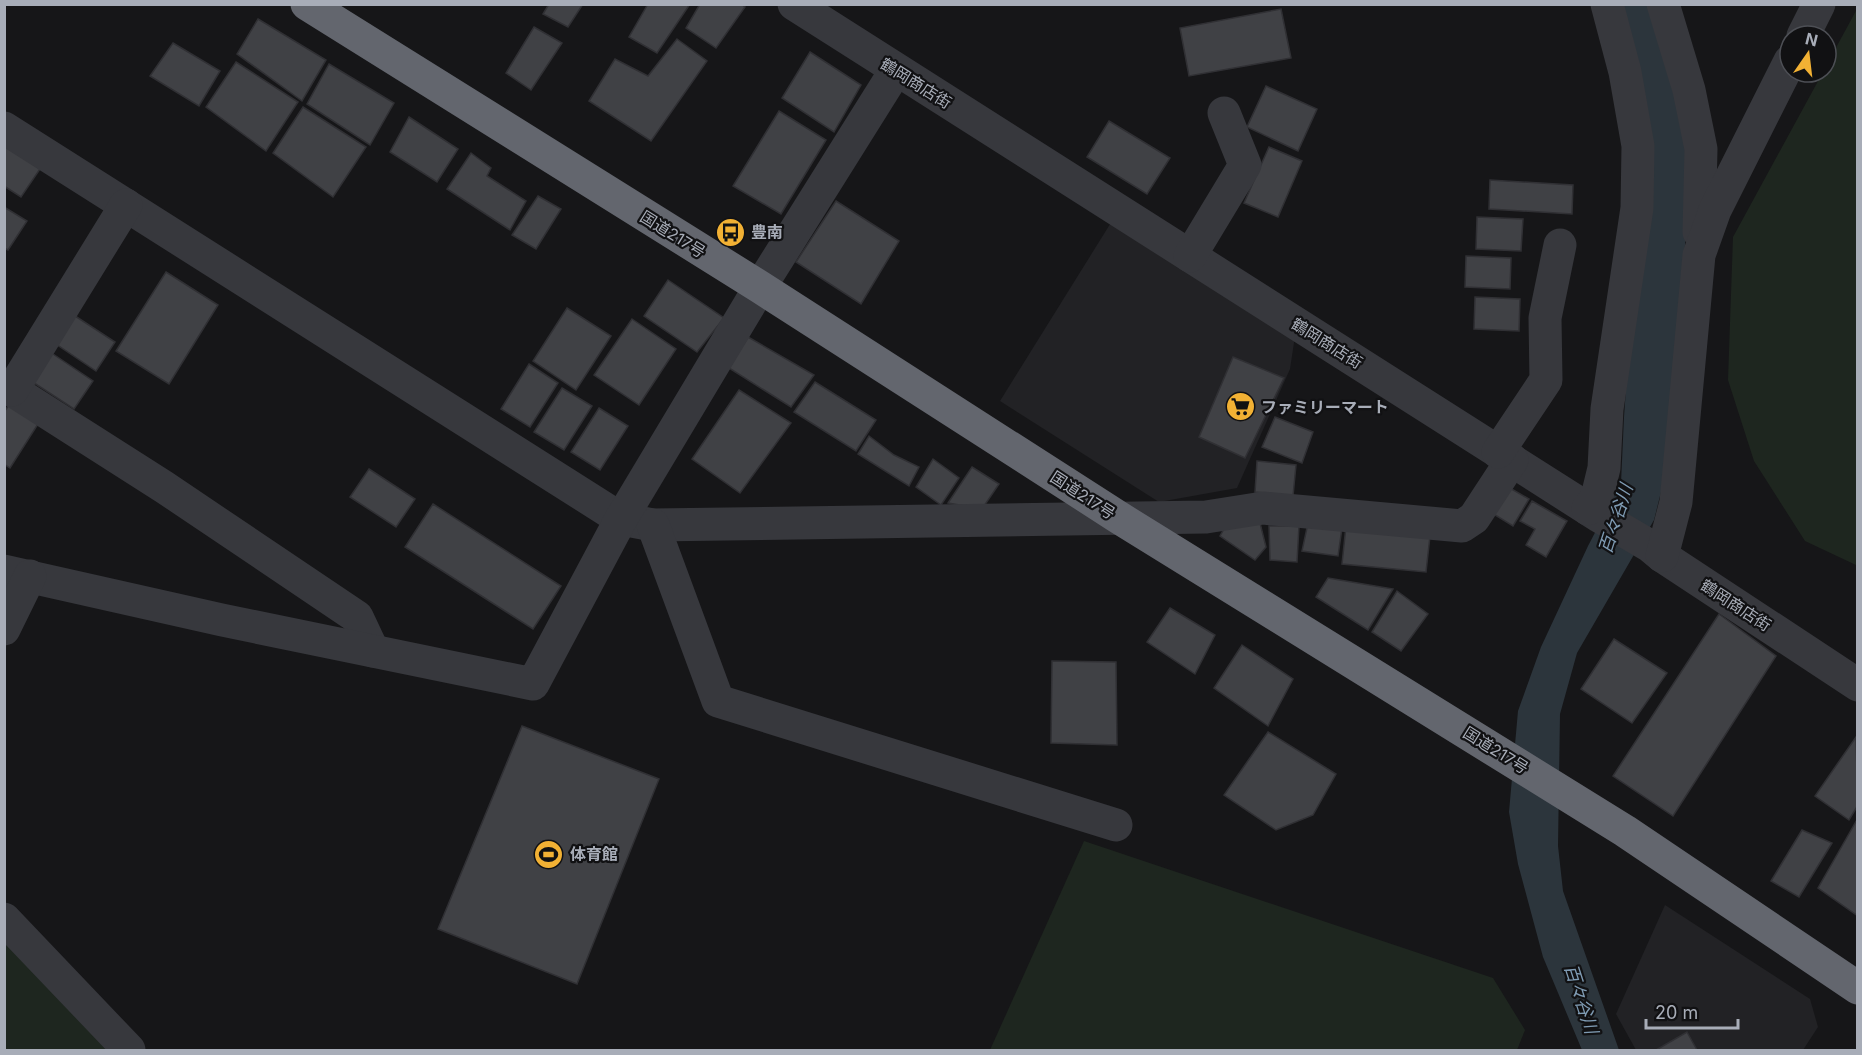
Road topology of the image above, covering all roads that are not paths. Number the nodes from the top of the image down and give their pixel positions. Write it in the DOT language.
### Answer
graph roads {
  1 [pos="307,4"];
  2 [pos="794,4"];
  3 [pos="1607,4"];
  4 [pos="1663,4"];
  5 [pos="1819,4"];
  6 [pos="1809,24"];
  7 [pos="896,70"];
  8 [pos="1778,84"];
  9 [pos="1224,112"];
  10 [pos="4,128"];
  11 [pos="126,205"];
  12 [pos="1560,245"];
  13 [pos="1699,255"];
  14 [pos="1190,256"];
  15 [pos="760,287"];
  16 [pos="8,387"];
  17 [pos="1505,456"];
  18 [pos="1593,512"];
  19 [pos="1118,517"];
  20 [pos="621,519"];
  21 [pos="653,525"];
  22 [pos="1656,551"];
  23 [pos="17,574"];
  24 [pos="4,629"];
  25 [pos="373,651"];
  26 [pos="1857,686"];
  27 [pos="1116,825"];
  28 [pos="4,919"];
  29 [pos="1857,988"];
  30 [pos="129,1050"];
  1 -- 15 [label="highway, 国道217号"];
  2 -- 7 [label="street, 鶴岡商店街"];
  3 -- 18 [label="street"];
  4 -- 13 [label="street"];
  5 -- 6 [label="street"];
  7 -- 14 [label="street, 鶴岡商店街"];
  7 -- 15 [label="street"];
  8 -- 13 [label="street"];
  9 -- 14 [label="street"];
  10 -- 11 [label="street"];
  11 -- 16 [label="street"];
  11 -- 20 [label="street"];
  12 -- 17 [label="street"];
  13 -- 22 [label="street"];
  14 -- 17 [label="street, 鶴岡商店街"];
  15 -- 19 [label="highway, 国道217号"];
  15 -- 20 [label="street"];
  16 -- 25 [label="street"];
  17 -- 18 [label="street, 鶴岡商店街"];
  17 -- 19 [label="street"];
  18 -- 22 [label="street, 鶴岡商店街"];
  19 -- 21 [label="street"];
  19 -- 29 [label="highway, 国道217号"];
  20 -- 21 [label="street"];
  20 -- 25 [label="street"];
  21 -- 27 [label="street"];
  22 -- 26 [label="street, 鶴岡商店街"];
  23 -- 24 [label="street"];
  23 -- 25 [label="street"];
  28 -- 30 [label="street"];
}
